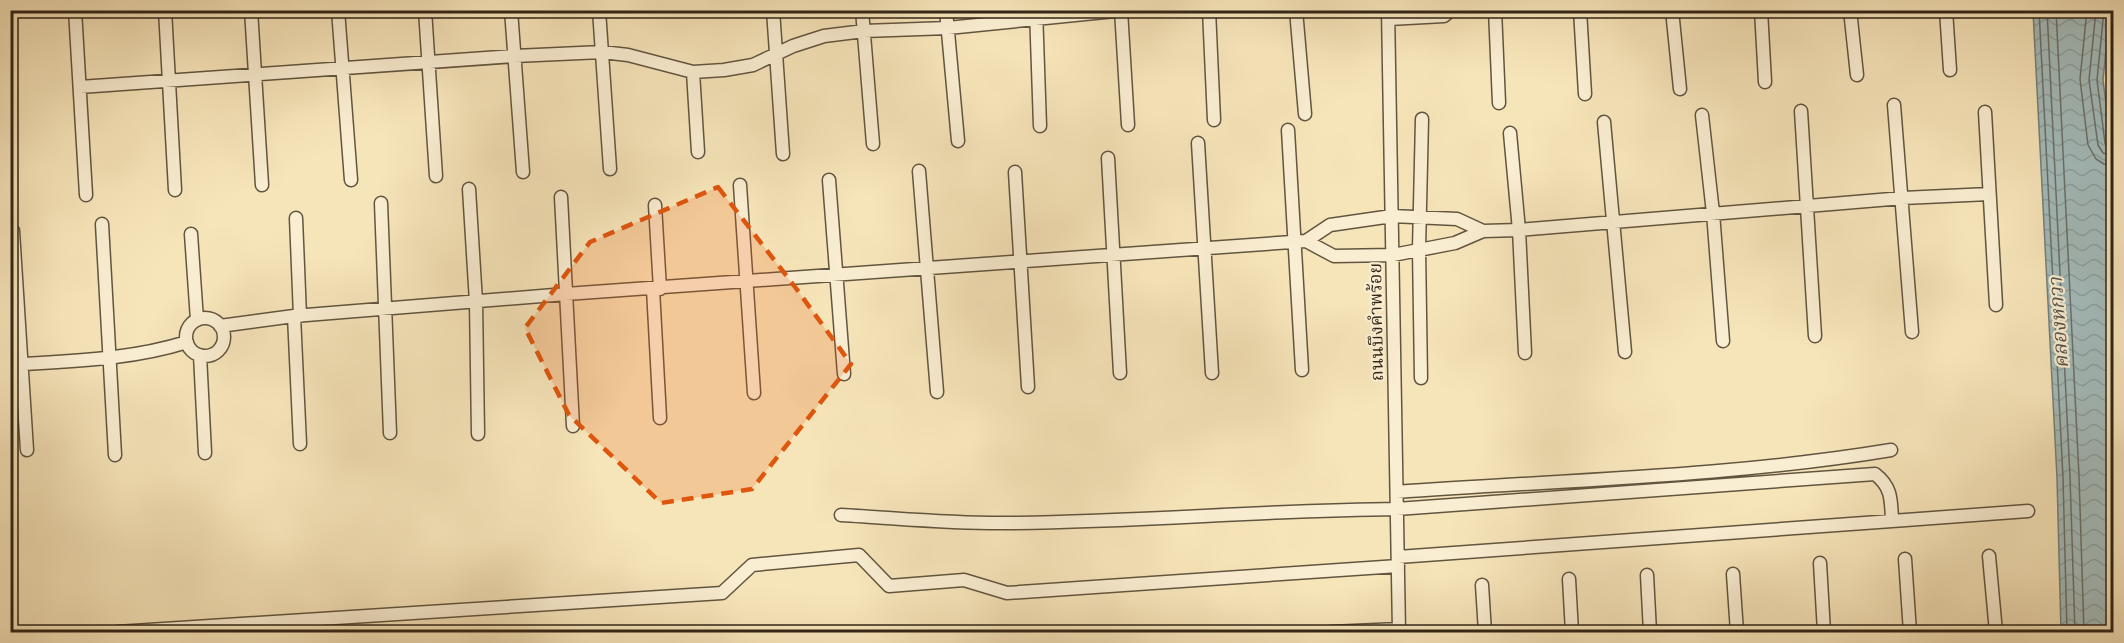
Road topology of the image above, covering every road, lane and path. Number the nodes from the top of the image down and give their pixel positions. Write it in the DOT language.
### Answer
graph roads {
  1 [pos="75,10"];
  2 [pos="165,10"];
  3 [pos="251,10"];
  4 [pos="338,10"];
  5 [pos="425,10"];
  6 [pos="511,10"];
  7 [pos="599,10"];
  8 [pos="773,10"];
  9 [pos="862,10"];
  10 [pos="946,10"];
  11 [pos="1209,10"];
  12 [pos="1296,10"];
  13 [pos="1451,10"];
  14 [pos="1495,10"];
  15 [pos="1580,10"];
  16 [pos="1672,10"];
  17 [pos="1761,10"];
  18 [pos="1850,10"];
  19 [pos="1946,10"];
  20 [pos="1122,11"];
  21 [pos="1037,15"];
  22 [pos="1389,15"];
  23 [pos="948,28"];
  24 [pos="864,31"];
  25 [pos="602,52"];
  26 [pos="515,56"];
  27 [pos="776,56"];
  28 [pos="429,63"];
  29 [pos="342,69"];
  30 [pos="1950,70"];
  31 [pos="693,72"];
  32 [pos="1857,75"];
  33 [pos="256,76"];
  34 [pos="170,81"];
  35 [pos="1765,82"];
  36 [pos="80,87"];
  37 [pos="1680,89"];
  38 [pos="1586,94"];
  39 [pos="1499,103"];
  40 [pos="1894,105"];
  41 [pos="1801,111"];
  42 [pos="1985,112"];
  43 [pos="1305,114"];
  44 [pos="1702,116"];
  45 [pos="1422,119"];
  46 [pos="1214,120"];
  47 [pos="1604,122"];
  48 [pos="1128,124"];
  49 [pos="1040,126"];
  50 [pos="1288,130"];
  51 [pos="1510,133"];
  52 [pos="958,141"];
  53 [pos="1198,142"];
  54 [pos="873,144"];
  55 [pos="698,152"];
  56 [pos="783,154"];
  57 [pos="1108,158"];
  58 [pos="610,169"];
  59 [pos="919,171"];
  60 [pos="523,172"];
  61 [pos="1015,172"];
  62 [pos="436,176"];
  63 [pos="351,180"];
  64 [pos="829,180"];
  65 [pos="262,185"];
  66 [pos="740,185"];
  67 [pos="469,189"];
  68 [pos="175,190"];
  69 [pos="1989,194"];
  70 [pos="86,195"];
  71 [pos="561,197"];
  72 [pos="1903,198"];
  73 [pos="381,203"];
  74 [pos="655,205"];
  75 [pos="1806,206"];
  76 [pos="1713,213"];
  77 [pos="1392,216"];
  78 [pos="1420,217"];
  79 [pos="296,218"];
  80 [pos="1615,222"];
  81 [pos="102,224"];
  82 [pos="1519,230"];
  83 [pos="13,231"];
  84 [pos="1483,231"];
  85 [pos="191,234"];
  86 [pos="1300,242"];
  87 [pos="1204,249"];
  88 [pos="1419,249"];
  89 [pos="1112,255"];
  90 [pos="1393,255"];
  91 [pos="1021,262"];
  92 [pos="927,269"];
  93 [pos="836,276"];
  94 [pos="747,282"];
  95 [pos="656,289"];
  96 [pos="566,294"];
  97 [pos="477,302"];
  98 [pos="1996,304"];
  99 [pos="386,309"];
  100 [pos="297,316"];
  101 [pos="196,320"];
  102 [pos="220,326"];
  103 [pos="1912,332"];
  104 [pos="1815,336"];
  105 [pos="1722,341"];
  106 [pos="187,342"];
  107 [pos="1625,352"];
  108 [pos="1525,353"];
  109 [pos="200,355"];
  110 [pos="109,358"];
  111 [pos="16,365"];
  112 [pos="1302,370"];
  113 [pos="1120,373"];
  114 [pos="1212,373"];
  115 [pos="844,374"];
  116 [pos="1421,378"];
  117 [pos="1028,387"];
  118 [pos="936,392"];
  119 [pos="754,393"];
  120 [pos="660,418"];
  121 [pos="573,426"];
  122 [pos="390,433"];
  123 [pos="478,434"];
  124 [pos="300,444"];
  125 [pos="27,450"];
  126 [pos="1891,450"];
  127 [pos="205,453"];
  128 [pos="115,455"];
  129 [pos="1397,492"];
  130 [pos="1397,509"];
  131 [pos="2028,511"];
  132 [pos="841,515"];
  133 [pos="1892,521"];
  134 [pos="1989,556"];
  135 [pos="1905,559"];
  136 [pos="1398,561"];
  137 [pos="1820,563"];
  138 [pos="1733,574"];
  139 [pos="1647,575"];
  140 [pos="1569,579"];
  141 [pos="1482,585"];
  142 [pos="1399,631"];
  143 [pos="117,633"];
  144 [pos="1331,633"];
  145 [pos="1485,633"];
  146 [pos="1572,633"];
  147 [pos="1650,633"];
  148 [pos="1737,633"];
  149 [pos="1824,633"];
  150 [pos="1910,633"];
  151 [pos="1995,633"];
  1 -- 36 [label="street"];
  2 -- 34 [label="street"];
  3 -- 33 [label="street"];
  4 -- 29 [label="street"];
  5 -- 28 [label="street"];
  6 -- 26 [label="street"];
  7 -- 25 [label="street"];
  8 -- 27 [label="street"];
  9 -- 24 [label="street"];
  10 -- 23 [label="street"];
  11 -- 46 [label="street"];
  12 -- 43 [label="street"];
  13 -- 22 [label="street"];
  14 -- 39 [label="street"];
  15 -- 38 [label="street"];
  16 -- 37 [label="street"];
  17 -- 35 [label="street"];
  18 -- 32 [label="street"];
  19 -- 30 [label="street"];
  20 -- 21 [label="street"];
  20 -- 48 [label="street"];
  21 -- 23 [label="street"];
  21 -- 49 [label="street"];
  22 -- 77 [label="street, ถนนบึงคำพร้อย"];
  23 -- 24 [label="street"];
  23 -- 52 [label="street"];
  24 -- 27 [label="street"];
  24 -- 54 [label="street"];
  25 -- 26 [label="street"];
  25 -- 31 [label="street"];
  25 -- 58 [label="street"];
  26 -- 28 [label="street"];
  26 -- 60 [label="street"];
  27 -- 31 [label="street"];
  27 -- 56 [label="street"];
  28 -- 29 [label="street"];
  28 -- 62 [label="street"];
  29 -- 33 [label="street"];
  29 -- 63 [label="street"];
  31 -- 55 [label="street"];
  33 -- 34 [label="street"];
  33 -- 65 [label="street"];
  34 -- 36 [label="street"];
  34 -- 68 [label="street"];
  36 -- 70 [label="street"];
  40 -- 72 [label="street"];
  41 -- 75 [label="street"];
  42 -- 69 [label="street"];
  44 -- 76 [label="street"];
  45 -- 78 [label="street"];
  47 -- 80 [label="street"];
  50 -- 86 [label="street"];
  51 -- 82 [label="street"];
  53 -- 87 [label="street"];
  57 -- 89 [label="street"];
  59 -- 92 [label="street"];
  61 -- 91 [label="street"];
  64 -- 93 [label="street"];
  66 -- 94 [label="street"];
  67 -- 97 [label="street"];
  69 -- 72 [label="street"];
  69 -- 98 [label="street"];
  71 -- 96 [label="street"];
  72 -- 75 [label="street"];
  72 -- 103 [label="street"];
  73 -- 99 [label="street"];
  74 -- 95 [label="street"];
  75 -- 76 [label="street"];
  75 -- 104 [label="street"];
  76 -- 80 [label="street"];
  76 -- 105 [label="street"];
  77 -- 78 [label="street"];
  77 -- 86 [label="street"];
  77 -- 90 [label="street, ถนนบึงคำพร้อย"];
  78 -- 84 [label="street"];
  78 -- 88 [label="street"];
  79 -- 100 [label="street"];
  80 -- 82 [label="street"];
  80 -- 107 [label="street"];
  81 -- 110 [label="street"];
  82 -- 84 [label="street"];
  82 -- 108 [label="street"];
  83 -- 111 [label="street"];
  84 -- 88 [label="street"];
  85 -- 101 [label="street"];
  86 -- 87 [label="street"];
  86 -- 90 [label="street"];
  86 -- 112 [label="street"];
  87 -- 89 [label="street"];
  87 -- 114 [label="street"];
  88 -- 90 [label="street"];
  88 -- 116 [label="street"];
  89 -- 91 [label="street"];
  89 -- 113 [label="street"];
  90 -- 129 [label="street, ถนนบึงคำพร้อย"];
  91 -- 92 [label="street"];
  91 -- 117 [label="street"];
  92 -- 93 [label="street"];
  92 -- 118 [label="street"];
  93 -- 94 [label="street"];
  93 -- 115 [label="street"];
  94 -- 95 [label="street"];
  94 -- 119 [label="street"];
  95 -- 96 [label="street"];
  95 -- 120 [label="street"];
  96 -- 97 [label="street"];
  96 -- 121 [label="street"];
  97 -- 99 [label="street"];
  97 -- 123 [label="street"];
  99 -- 100 [label="street"];
  99 -- 122 [label="street"];
  100 -- 102 [label="street"];
  100 -- 124 [label="street"];
  101 -- 102 [label="street"];
  101 -- 106 [label="street"];
  102 -- 109 [label="street"];
  106 -- 109 [label="street"];
  106 -- 110 [label="street"];
  109 -- 127 [label="street"];
  110 -- 111 [label="street"];
  110 -- 128 [label="street"];
  111 -- 125 [label="street"];
  126 -- 129 [label="street"];
  129 -- 130 [label="street, ถนนบึงคำพร้อย"];
  130 -- 132 [label="street"];
  130 -- 133 [label="street"];
  130 -- 136 [label="street, ถนนบึงคำพร้อย"];
  131 -- 133 [label="street"];
  133 -- 136 [label="street"];
  134 -- 151 [label="street"];
  135 -- 150 [label="street"];
  136 -- 142 [label="street, ถนนบึงคำพร้อย"];
  136 -- 143 [label="street"];
  137 -- 149 [label="street"];
  138 -- 148 [label="street"];
  139 -- 147 [label="street"];
  140 -- 146 [label="street"];
  141 -- 145 [label="street"];
  142 -- 144 [label="street"];
}
